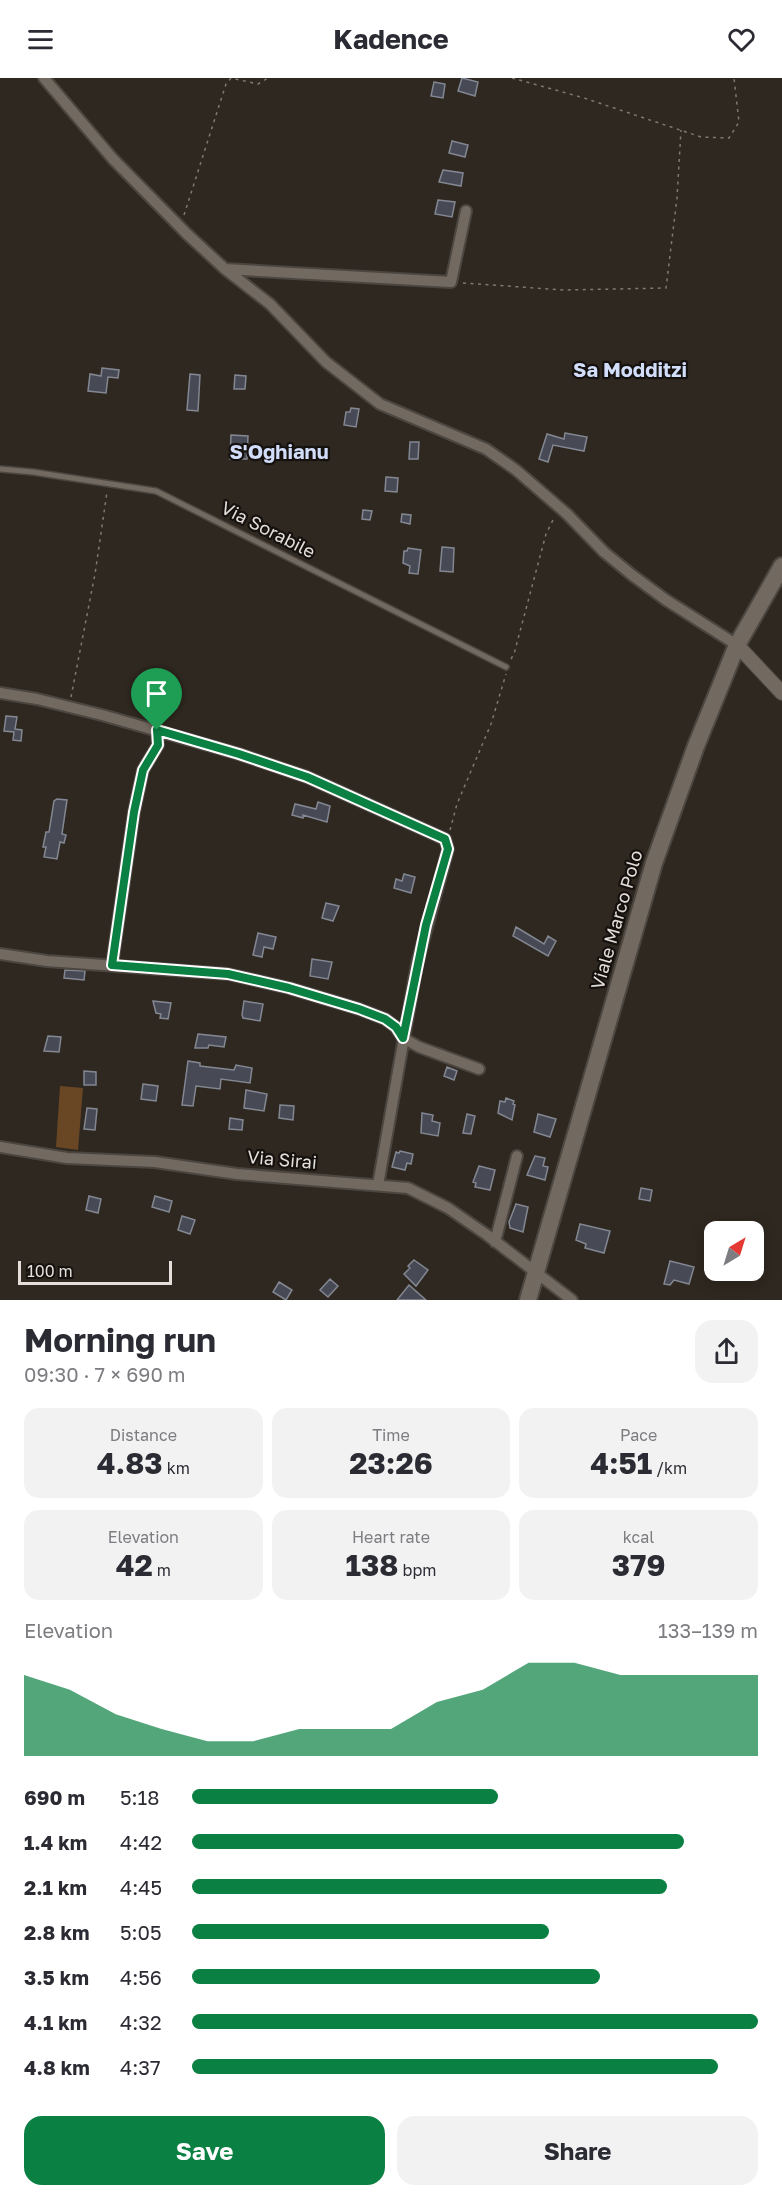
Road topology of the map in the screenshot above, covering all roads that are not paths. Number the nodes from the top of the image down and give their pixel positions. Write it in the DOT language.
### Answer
graph roads {
  1 [pos="44,78"];
  2 [pos="466,211"];
  3 [pos="225,269"];
  4 [pos="0,470"];
  5 [pos="782,566"];
  6 [pos="737,645"];
  7 [pos="506,667"];
  8 [pos="0,693"];
  9 [pos="782,693"];
  10 [pos="157,730"];
  11 [pos="0,954"];
  12 [pos="112,965"];
  13 [pos="403,1038"];
  14 [pos="479,1069"];
  15 [pos="0,1147"];
  16 [pos="517,1156"];
  17 [pos="378,1185"];
  18 [pos="495,1242"];
  19 [pos="536,1273"];
  20 [pos="528,1300"];
  21 [pos="572,1300"];
  1 -- 3 [label="street"];
  2 -- 3 [label="street"];
  3 -- 6 [label="street"];
  4 -- 7 [label="lane, Via Sorabile"];
  5 -- 6 [label="main road, Viale Marco Polo"];
  6 -- 9 [label="street"];
  6 -- 19 [label="main road, Viale Marco Polo"];
  8 -- 10 [label="street"];
  10 -- 12 [label="street"];
  10 -- 13 [label="street"];
  11 -- 12 [label="street"];
  12 -- 13 [label="street"];
  13 -- 14 [label="street"];
  13 -- 17 [label="street"];
  15 -- 17 [label="street, Via Sirai"];
  16 -- 18 [label="street"];
  17 -- 18 [label="street, Via Sirai"];
  18 -- 19 [label="street, Via Sirai"];
  19 -- 20 [label="main road, Viale Marco Polo"];
  19 -- 21 [label="street, Via Sirai"];
}
